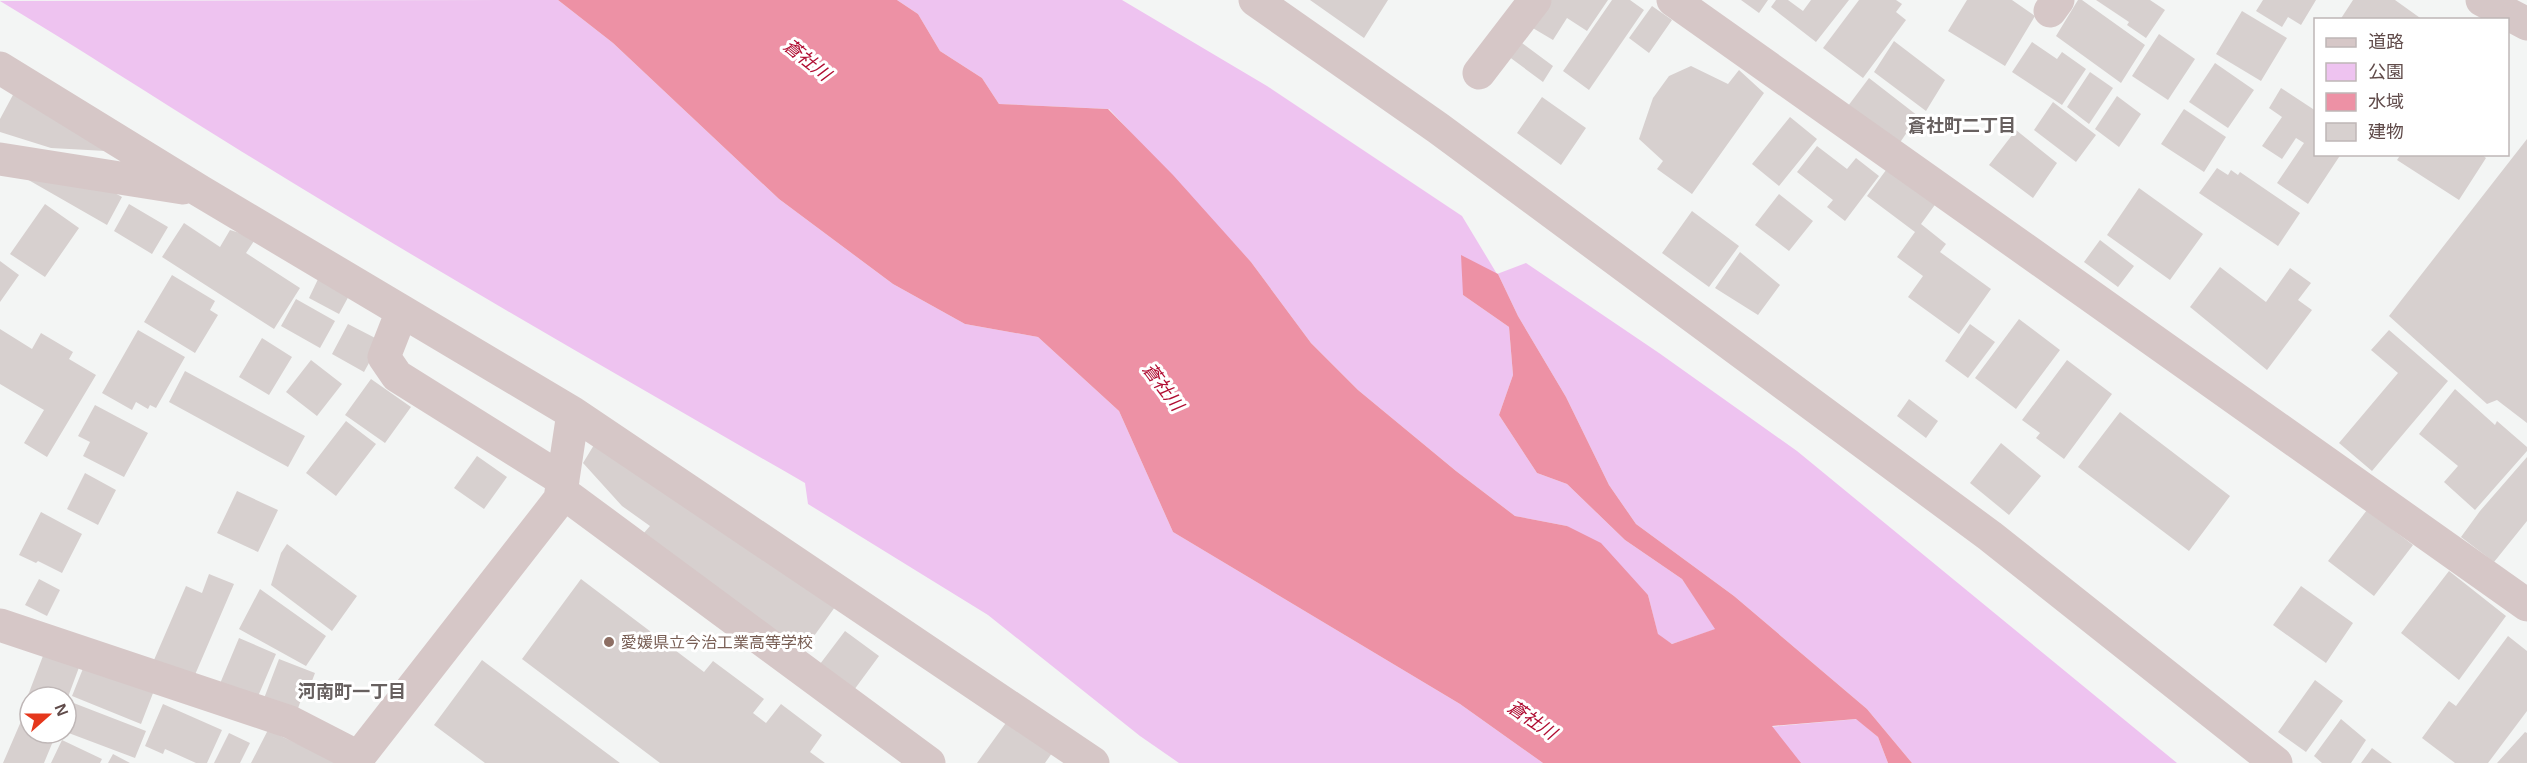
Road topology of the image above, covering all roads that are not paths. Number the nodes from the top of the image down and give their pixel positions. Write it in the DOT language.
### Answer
graph roads {
  1 [pos="1255,0"];
  2 [pos="1535,0"];
  3 [pos="1673,0"];
  4 [pos="2482,0"];
  5 [pos="2527,24"];
  6 [pos="0,68"];
  7 [pos="1479,73"];
  8 [pos="0,159"];
  9 [pos="200,191"];
  10 [pos="402,312"];
  11 [pos="573,413"];
  12 [pos="563,486"];
  13 [pos="2527,605"];
  14 [pos="0,625"];
  15 [pos="356,760"];
  16 [pos="929,763"];
  17 [pos="1093,763"];
  18 [pos="2276,763"];
  1 -- 18 [label="street"];
  2 -- 7 [label="street"];
  3 -- 13 [label="street"];
  4 -- 5 [label="street"];
  6 -- 9 [label="street"];
  8 -- 9 [label="street"];
  9 -- 10 [label="street"];
  10 -- 11 [label="street"];
  10 -- 12 [label="street"];
  11 -- 12 [label="street"];
  11 -- 17 [label="street"];
  12 -- 15 [label="street"];
  12 -- 16 [label="street"];
  14 -- 15 [label="street"];
}
